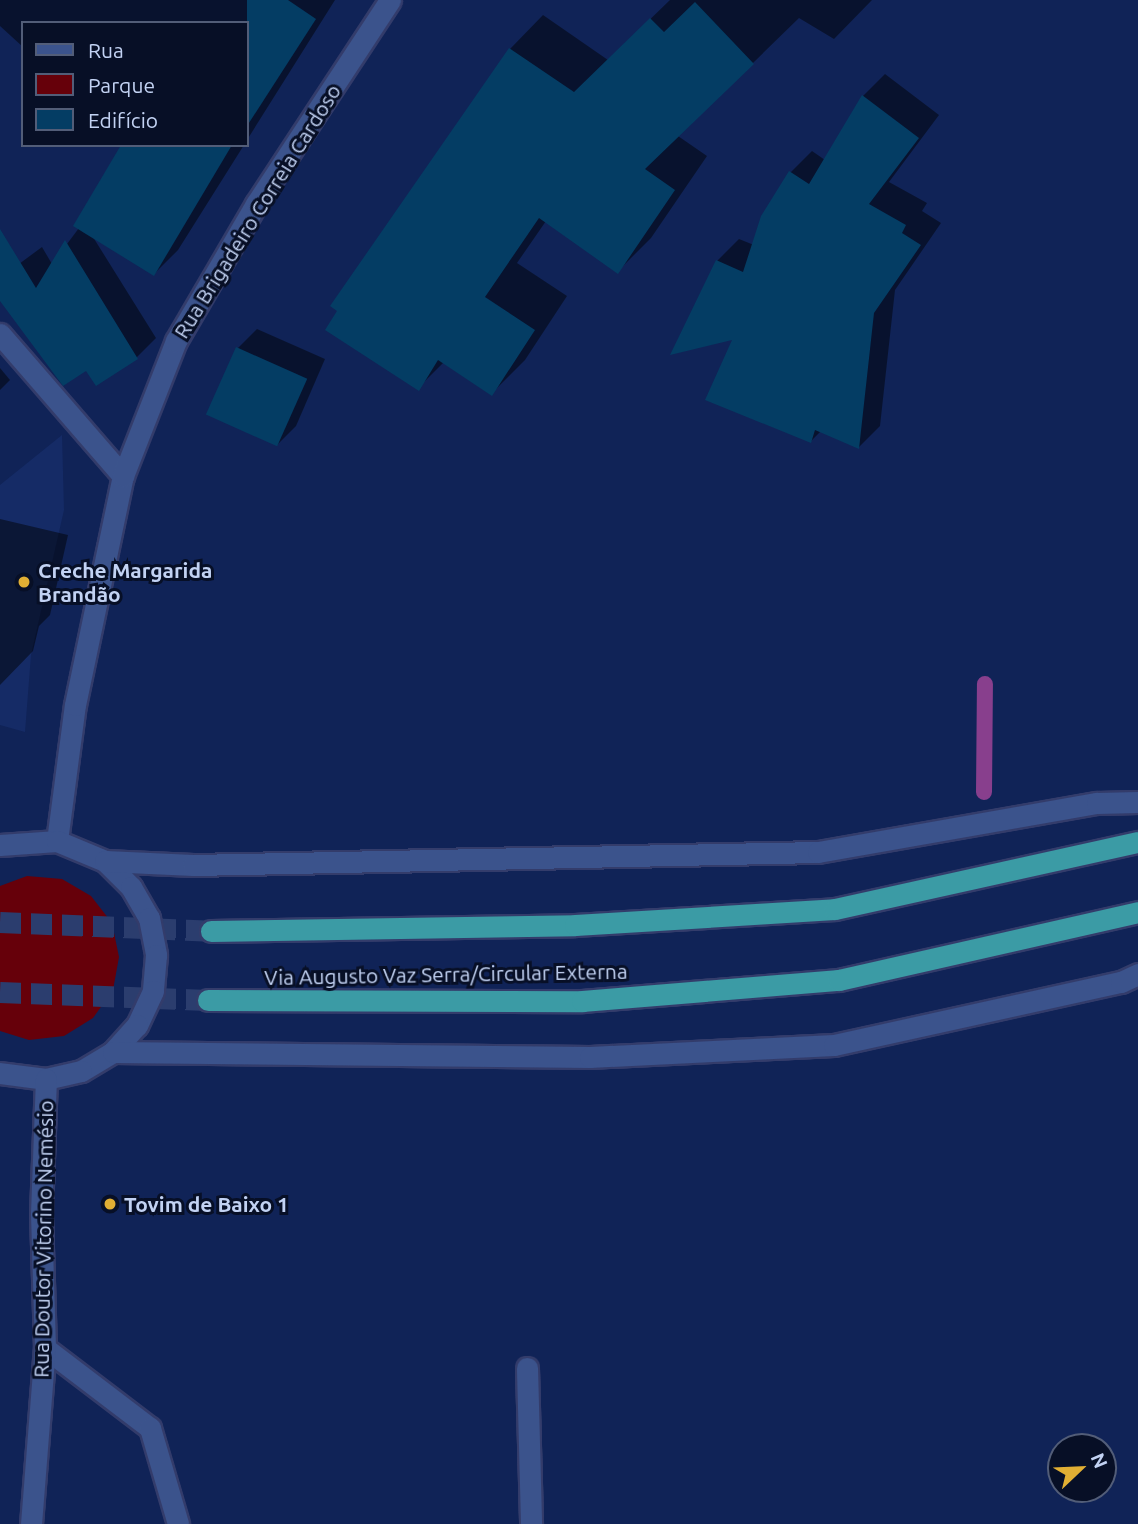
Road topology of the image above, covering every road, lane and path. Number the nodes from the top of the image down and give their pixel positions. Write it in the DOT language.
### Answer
graph roads {
  1 [pos="390,0"];
  2 [pos="0,334"];
  3 [pos="123,476"];
  4 [pos="1138,802"];
  5 [pos="57,841"];
  6 [pos="1138,842"];
  7 [pos="1,845"];
  8 [pos="105,861"];
  9 [pos="1138,912"];
  10 [pos="211,931"];
  11 [pos="1138,974"];
  12 [pos="208,1000"];
  13 [pos="113,1052"];
  14 [pos="0,1073"];
  15 [pos="46,1079"];
  16 [pos="45,1348"];
  17 [pos="527,1368"];
  18 [pos="30,1524"];
  19 [pos="178,1524"];
  20 [pos="531,1524"];
  1 -- 3 [label="street, Rua Brigadeiro Correia Cardoso"];
  2 -- 3 [label="street"];
  3 -- 5 [label="street, Rua Brigadeiro Correia Cardoso"];
  4 -- 8 [label="street"];
  5 -- 7 [label="street"];
  5 -- 8 [label="street"];
  6 -- 10 [label="highway"];
  8 -- 13 [label="street"];
  9 -- 12 [label="highway, Via Augusto Vaz Serra/Circular Externa"];
  11 -- 13 [label="street"];
  13 -- 15 [label="street"];
  14 -- 15 [label="street"];
  15 -- 16 [label="street, Rua Doutor Vitorino Nemésio"];
  16 -- 18 [label="street, Rua Doutor Vitorino Nemésio"];
  16 -- 19 [label="street"];
  17 -- 20 [label="street"];
}
